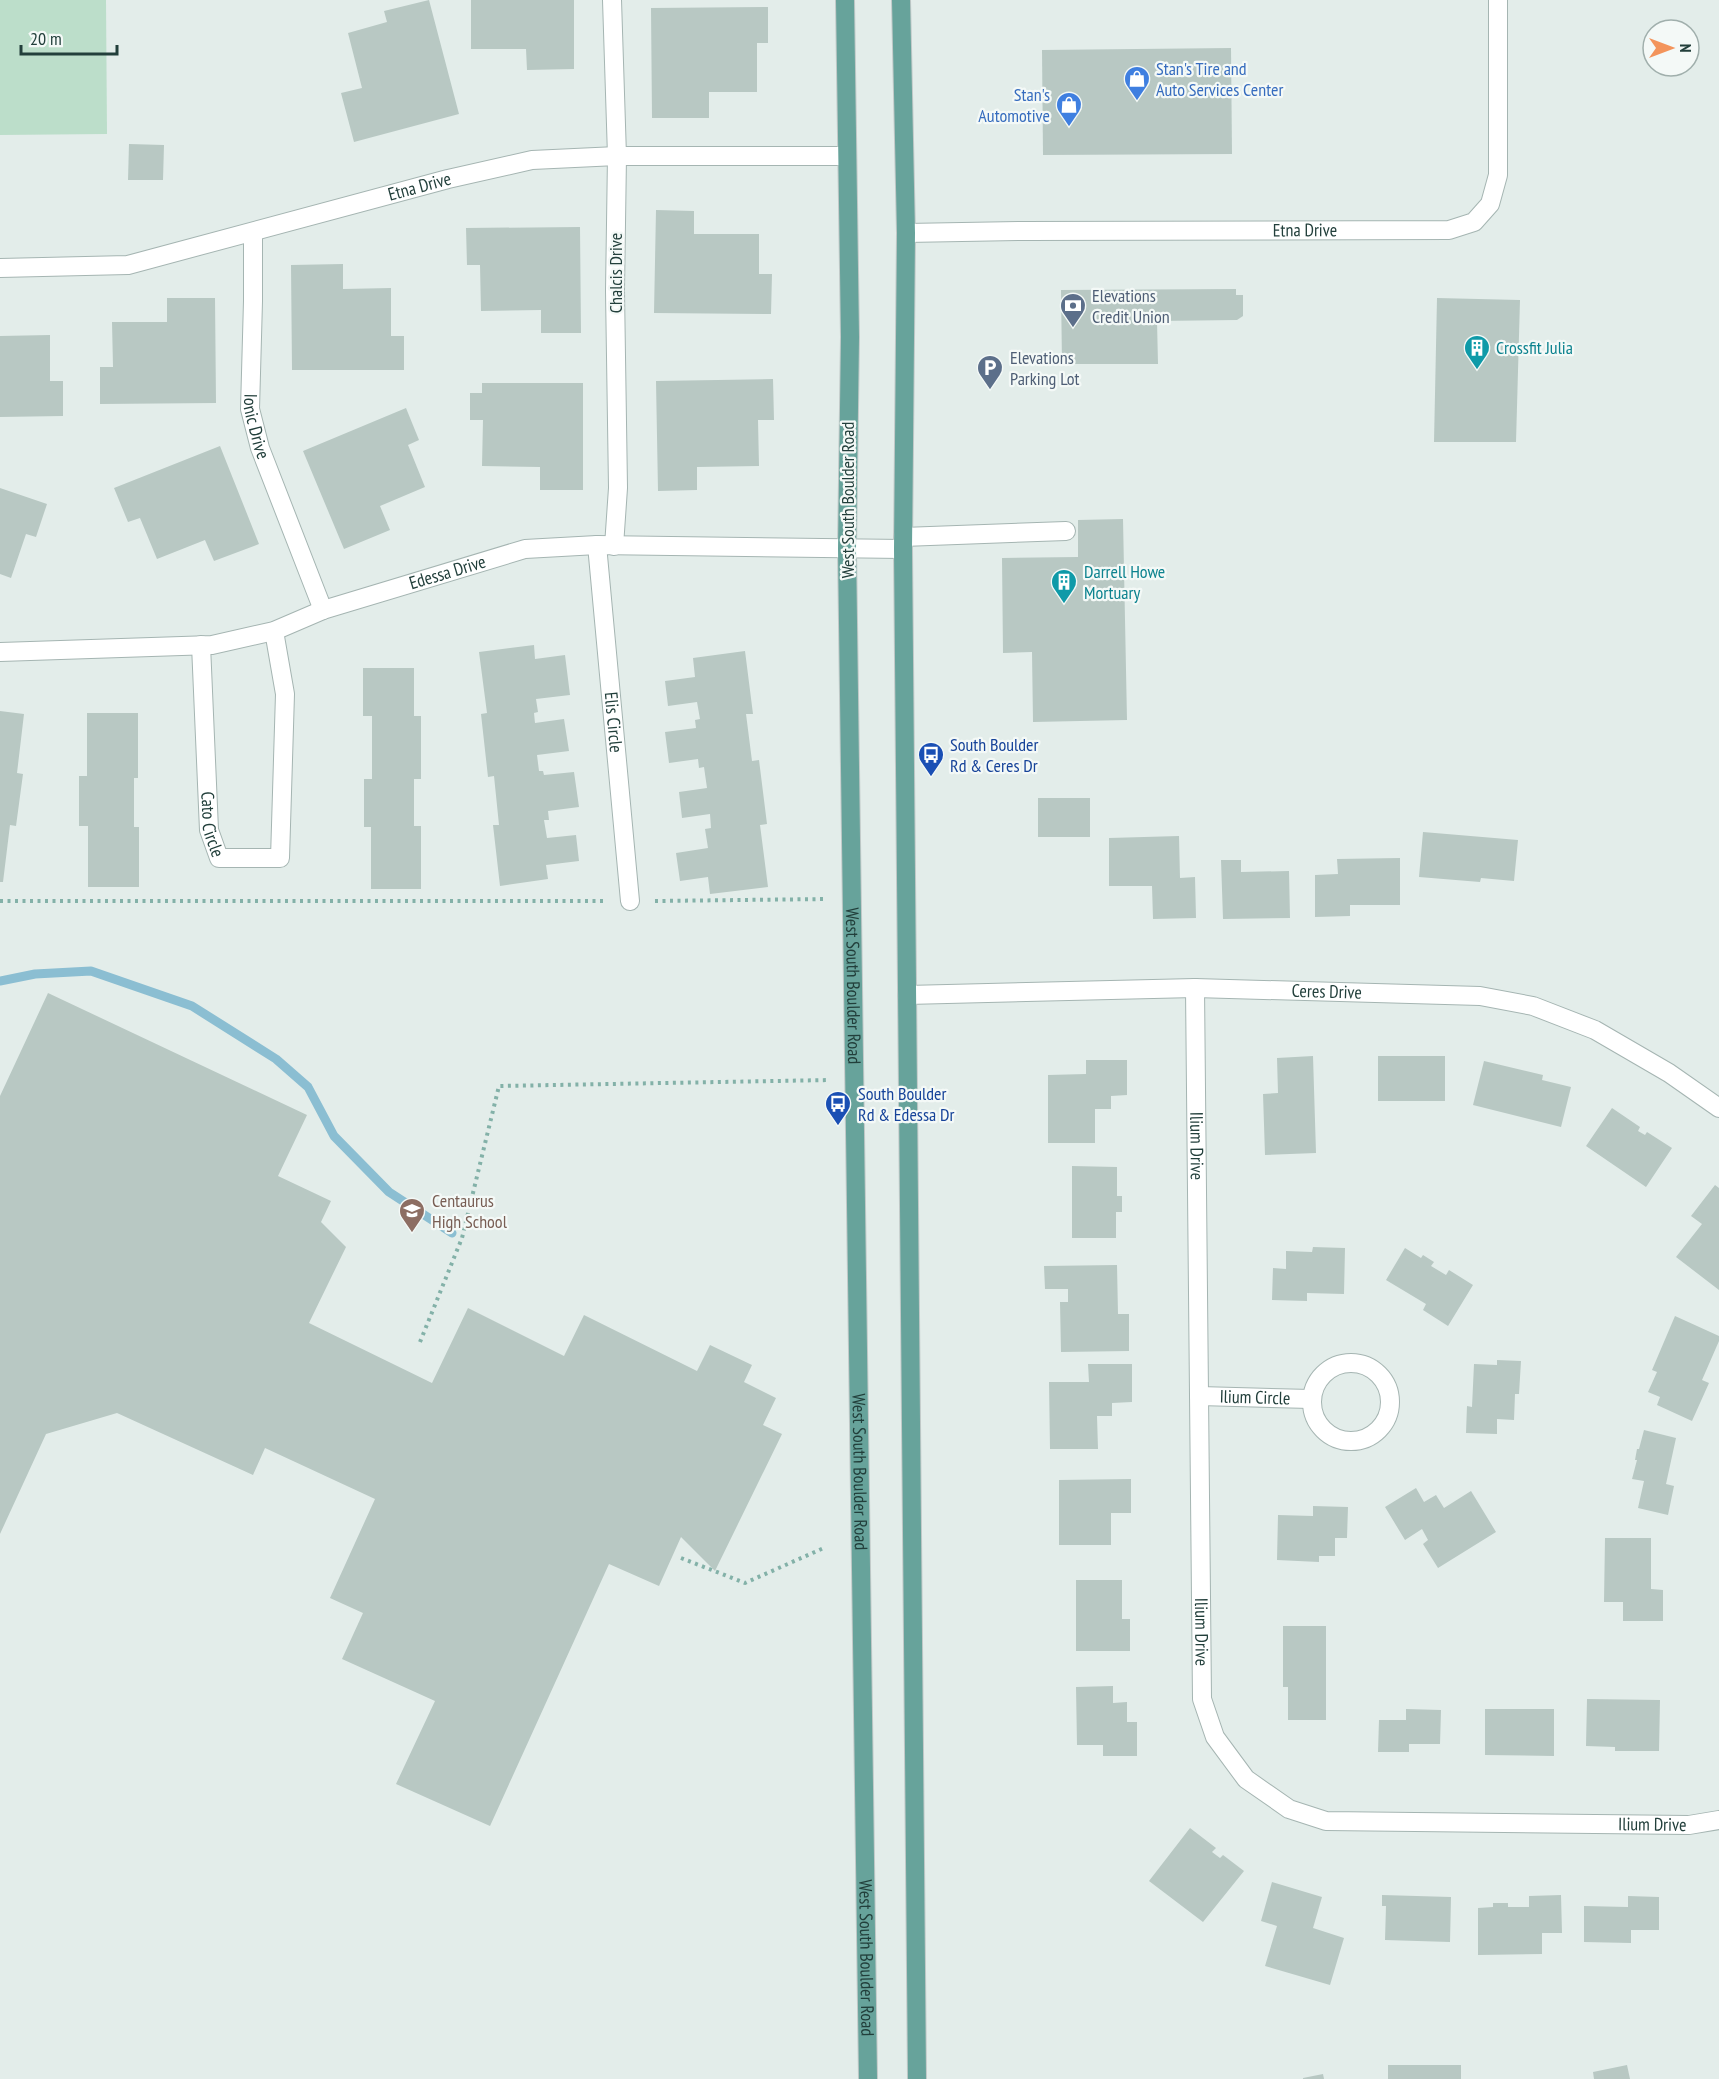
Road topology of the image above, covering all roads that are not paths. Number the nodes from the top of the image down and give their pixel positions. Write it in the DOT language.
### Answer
graph roads {
  1 [pos="612,0"];
  2 [pos="845,0"];
  3 [pos="902,0"];
  4 [pos="1498,0"];
  5 [pos="617,156"];
  6 [pos="847,156"];
  7 [pos="253,232"];
  8 [pos="906,233"];
  9 [pos="0,268"];
  10 [pos="1066,531"];
  11 [pos="903,543"];
  12 [pos="605,546"];
  13 [pos="847,549"];
  14 [pos="323,610"];
  15 [pos="274,632"];
  16 [pos="201,645"];
  17 [pos="0,652"];
  18 [pos="630,901"];
  19 [pos="1195,988"];
  20 [pos="907,995"];
  21 [pos="1719,1108"];
  22 [pos="1200,1396"];
  23 [pos="1311,1399"];
  24 [pos="1719,1820"];
  25 [pos="868,2079"];
  26 [pos="916,2079"];
  1 -- 5 [label="street, Chalcis Drive"];
  2 -- 6 [label="main road, West South Boulder Road"];
  3 -- 8 [label="main road"];
  4 -- 8 [label="street, Etna Drive"];
  5 -- 6 [label="street, Etna Drive"];
  5 -- 7 [label="street, Etna Drive"];
  5 -- 12 [label="street, Chalcis Drive"];
  6 -- 13 [label="main road, West South Boulder Road"];
  7 -- 9 [label="street, Etna Drive"];
  7 -- 14 [label="street, Ionic Drive"];
  8 -- 11 [label="main road"];
  10 -- 11 [label="street, Edessa Drive"];
  11 -- 13 [label="street, Edessa Drive"];
  11 -- 20 [label="main road"];
  12 -- 13 [label="street, Edessa Drive"];
  12 -- 14 [label="street, Edessa Drive"];
  12 -- 18 [label="street, Elis Circle"];
  13 -- 25 [label="main road, West South Boulder Road"];
  14 -- 15 [label="street, Edessa Drive"];
  15 -- 16 [label="street, Edessa Drive"];
  15 -- 16 [label="street, Cato Circle"];
  16 -- 17 [label="street, Edessa Drive"];
  19 -- 20 [label="street, Ceres Drive"];
  19 -- 21 [label="street, Ceres Drive"];
  19 -- 22 [label="street, Ilium Drive"];
  20 -- 26 [label="main road"];
  22 -- 23 [label="street, Ilium Circle"];
  22 -- 24 [label="street, Ilium Drive"];
  23 -- 23 [label="street, Ilium Circle"];
}
